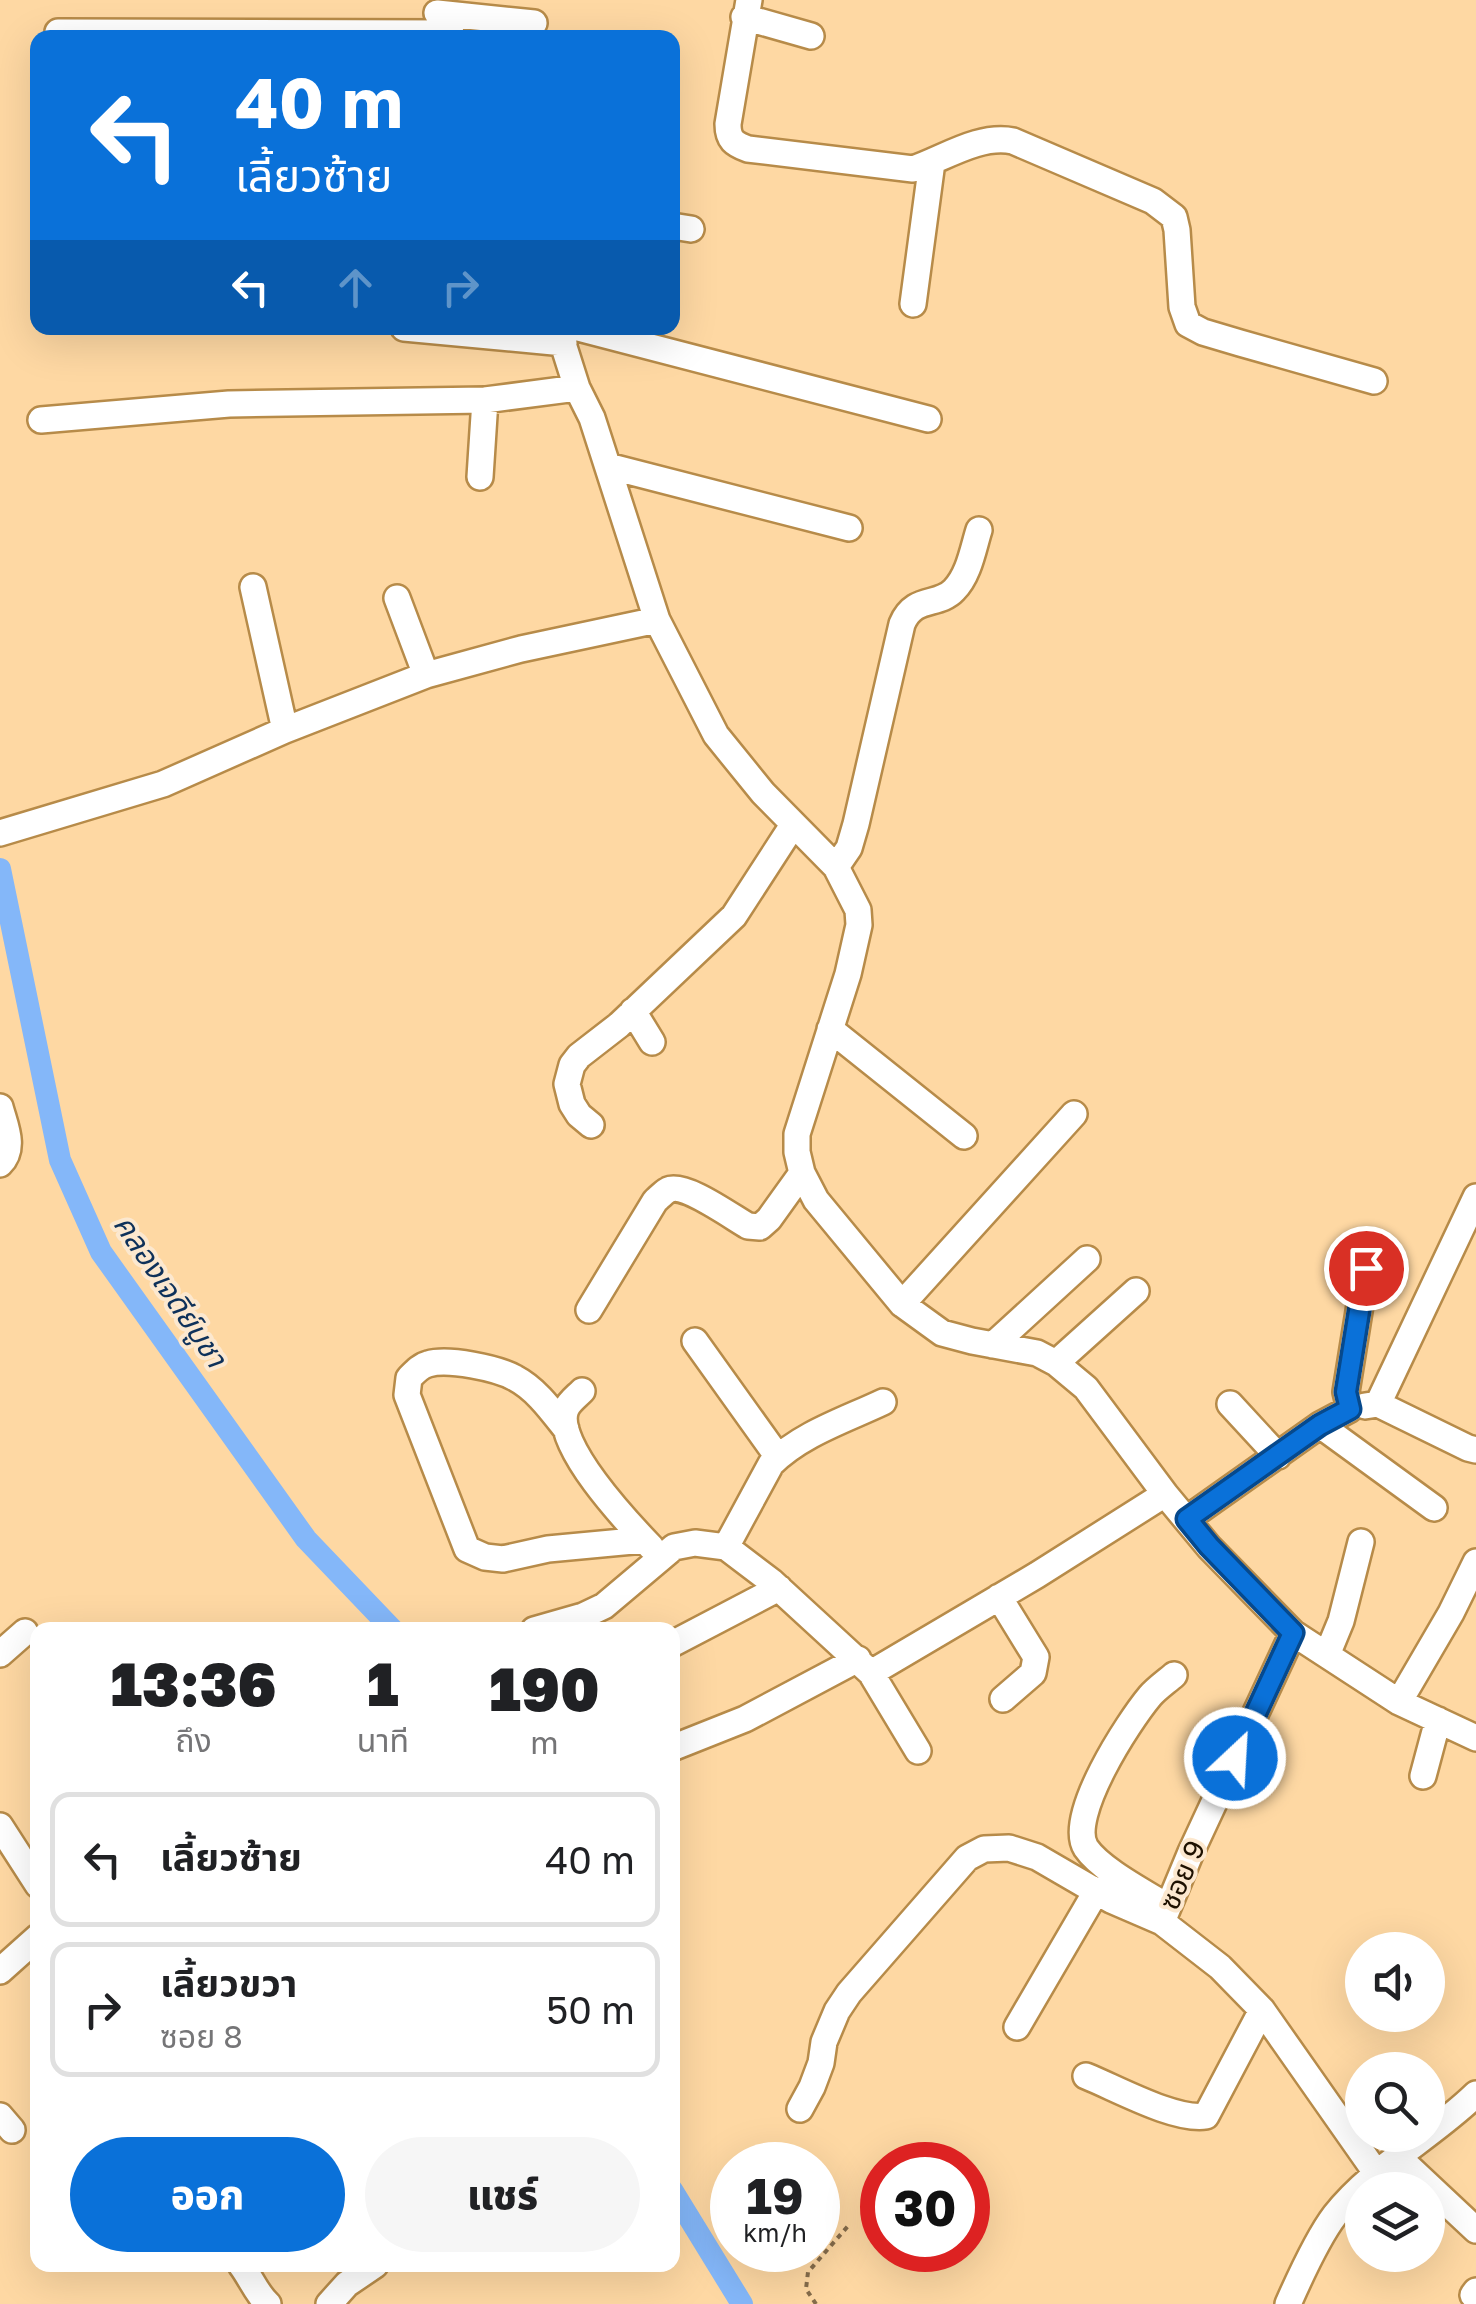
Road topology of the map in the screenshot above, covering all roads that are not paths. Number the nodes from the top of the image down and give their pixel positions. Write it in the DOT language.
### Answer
graph roads {
  1 [pos="746,8"];
  2 [pos="443,21"];
  3 [pos="534,24"];
  4 [pos="128,30"];
  5 [pos="811,36"];
  6 [pos="932,162"];
  7 [pos="913,304"];
  8 [pos="566,335"];
  9 [pos="574,335"];
  10 [pos="1374,380"];
  11 [pos="578,388"];
  12 [pos="485,400"];
  13 [pos="41,420"];
  14 [pos="928,420"];
  15 [pos="608,466"];
  16 [pos="480,477"];
  17 [pos="849,528"];
  18 [pos="979,530"];
  19 [pos="252,587"];
  20 [pos="397,598"];
  21 [pos="657,620"];
  22 [pos="426,675"];
  23 [pos="284,730"];
  24 [pos="793,824"];
  25 [pos="0,833"];
  26 [pos="836,867"];
  27 [pos="633,1012"];
  28 [pos="830,1030"];
  29 [pos="652,1042"];
  30 [pos="0,1107"];
  31 [pos="1074,1114"];
  32 [pos="591,1125"];
  33 [pos="964,1136"];
  34 [pos="0,1164"];
  35 [pos="802,1173"];
  36 [pos="1476,1198"];
  37 [pos="1087,1260"];
  38 [pos="1366,1268"];
  39 [pos="1136,1291"];
  40 [pos="902,1304"];
  41 [pos="588,1310"];
  42 [pos="696,1341"];
  43 [pos="993,1345"];
  44 [pos="1056,1362"];
  45 [pos="582,1392"];
  46 [pos="882,1402"];
  47 [pos="1230,1404"];
  48 [pos="1378,1404"];
  49 [pos="1350,1409"];
  50 [pos="1320,1425"];
  51 [pos="566,1429"];
  52 [pos="1476,1450"];
  53 [pos="1278,1456"];
  54 [pos="778,1457"];
  55 [pos="1166,1494"];
  56 [pos="1434,1508"];
  57 [pos="1187,1519"];
  58 [pos="1361,1542"];
  59 [pos="726,1547"];
  60 [pos="653,1549"];
  61 [pos="1476,1562"];
  62 [pos="779,1588"];
  63 [pos="999,1597"];
  64 [pos="562,1622"];
  65 [pos="25,1632"];
  66 [pos="1293,1633"];
  67 [pos="680,1640"];
  68 [pos="0,1654"];
  69 [pos="1327,1655"];
  70 [pos="865,1666"];
  71 [pos="1174,1675"];
  72 [pos="1003,1699"];
  73 [pos="1399,1702"];
  74 [pos="1438,1720"];
  75 [pos="1476,1738"];
  76 [pos="680,1745"];
  77 [pos="918,1751"];
  78 [pos="1423,1776"];
  79 [pos="0,1826"];
  80 [pos="30,1873"];
  81 [pos="1098,1890"];
  82 [pos="1165,1915"];
  83 [pos="30,1949"];
  84 [pos="0,1970"];
  85 [pos="1262,2010"];
  86 [pos="1017,2026"];
  87 [pos="1086,2076"];
  88 [pos="1476,2094"];
  89 [pos="800,2109"];
  90 [pos="1399,2158"];
  91 [pos="1376,2172"];
  92 [pos="1380,2172"];
  93 [pos="1345,2206"];
  94 [pos="1476,2230"];
  95 [pos="247,2272"];
  96 [pos="365,2272"];
  97 [pos="268,2304"];
  98 [pos="328,2304"];
  99 [pos="1288,2304"];
  1 -- 5 [label="street"];
  1 -- 6 [label="street"];
  2 -- 3 [label="street"];
  2 -- 4 [label="street"];
  6 -- 7 [label="street"];
  6 -- 10 [label="street"];
  8 -- 11 [label="street"];
  9 -- 14 [label="street"];
  11 -- 12 [label="street"];
  11 -- 15 [label="street"];
  12 -- 13 [label="street"];
  12 -- 16 [label="street"];
  15 -- 17 [label="street"];
  15 -- 21 [label="street"];
  18 -- 26 [label="street"];
  19 -- 23 [label="street"];
  20 -- 22 [label="street"];
  21 -- 22 [label="street"];
  21 -- 24 [label="street"];
  22 -- 23 [label="street"];
  23 -- 25 [label="street"];
  24 -- 26 [label="street"];
  24 -- 27 [label="street"];
  26 -- 28 [label="street"];
  27 -- 29 [label="street"];
  27 -- 32 [label="street"];
  28 -- 33 [label="street"];
  28 -- 35 [label="street"];
  30 -- 34 [label="street"];
  31 -- 40 [label="street"];
  35 -- 40 [label="street"];
  35 -- 41 [label="street"];
  36 -- 48 [label="street"];
  37 -- 43 [label="street"];
  38 -- 49 [label="street"];
  39 -- 44 [label="street"];
  40 -- 43 [label="street"];
  42 -- 54 [label="street"];
  43 -- 44 [label="street"];
  44 -- 55 [label="street"];
  45 -- 51 [label="street"];
  46 -- 54 [label="street"];
  47 -- 53 [label="street"];
  48 -- 49 [label="street"];
  48 -- 52 [label="street"];
  49 -- 50 [label="street"];
  50 -- 53 [label="street"];
  50 -- 56 [label="street"];
  51 -- 60 [label="street"];
  51 -- 60 [label="street"];
  53 -- 57 [label="street"];
  54 -- 59 [label="street"];
  55 -- 57 [label="street"];
  55 -- 63 [label="street"];
  57 -- 66 [label="street"];
  58 -- 69 [label="street"];
  59 -- 60 [label="street"];
  59 -- 62 [label="street"];
  60 -- 64 [label="street"];
  61 -- 73 [label="street"];
  62 -- 67 [label="street"];
  62 -- 70 [label="street"];
  63 -- 70 [label="street"];
  63 -- 72 [label="street"];
  65 -- 68 [label="street"];
  66 -- 69 [label="street"];
  66 -- 82 [label="street, ซอย 9"];
  69 -- 73 [label="street"];
  70 -- 76 [label="street"];
  70 -- 77 [label="street"];
  71 -- 82 [label="street"];
  73 -- 74 [label="street"];
  74 -- 75 [label="street"];
  74 -- 78 [label="street"];
  79 -- 80 [label="street"];
  81 -- 82 [label="street"];
  81 -- 86 [label="street"];
  81 -- 89 [label="street"];
  82 -- 85 [label="street, ซอย 9"];
  83 -- 84 [label="street"];
  85 -- 87 [label="street"];
  85 -- 91 [label="street, ซอย 9"];
  88 -- 90 [label="street"];
  90 -- 92 [label="street"];
  90 -- 94 [label="street"];
  93 -- 99 [label="street"];
  95 -- 97 [label="street"];
  96 -- 98 [label="street"];
}
